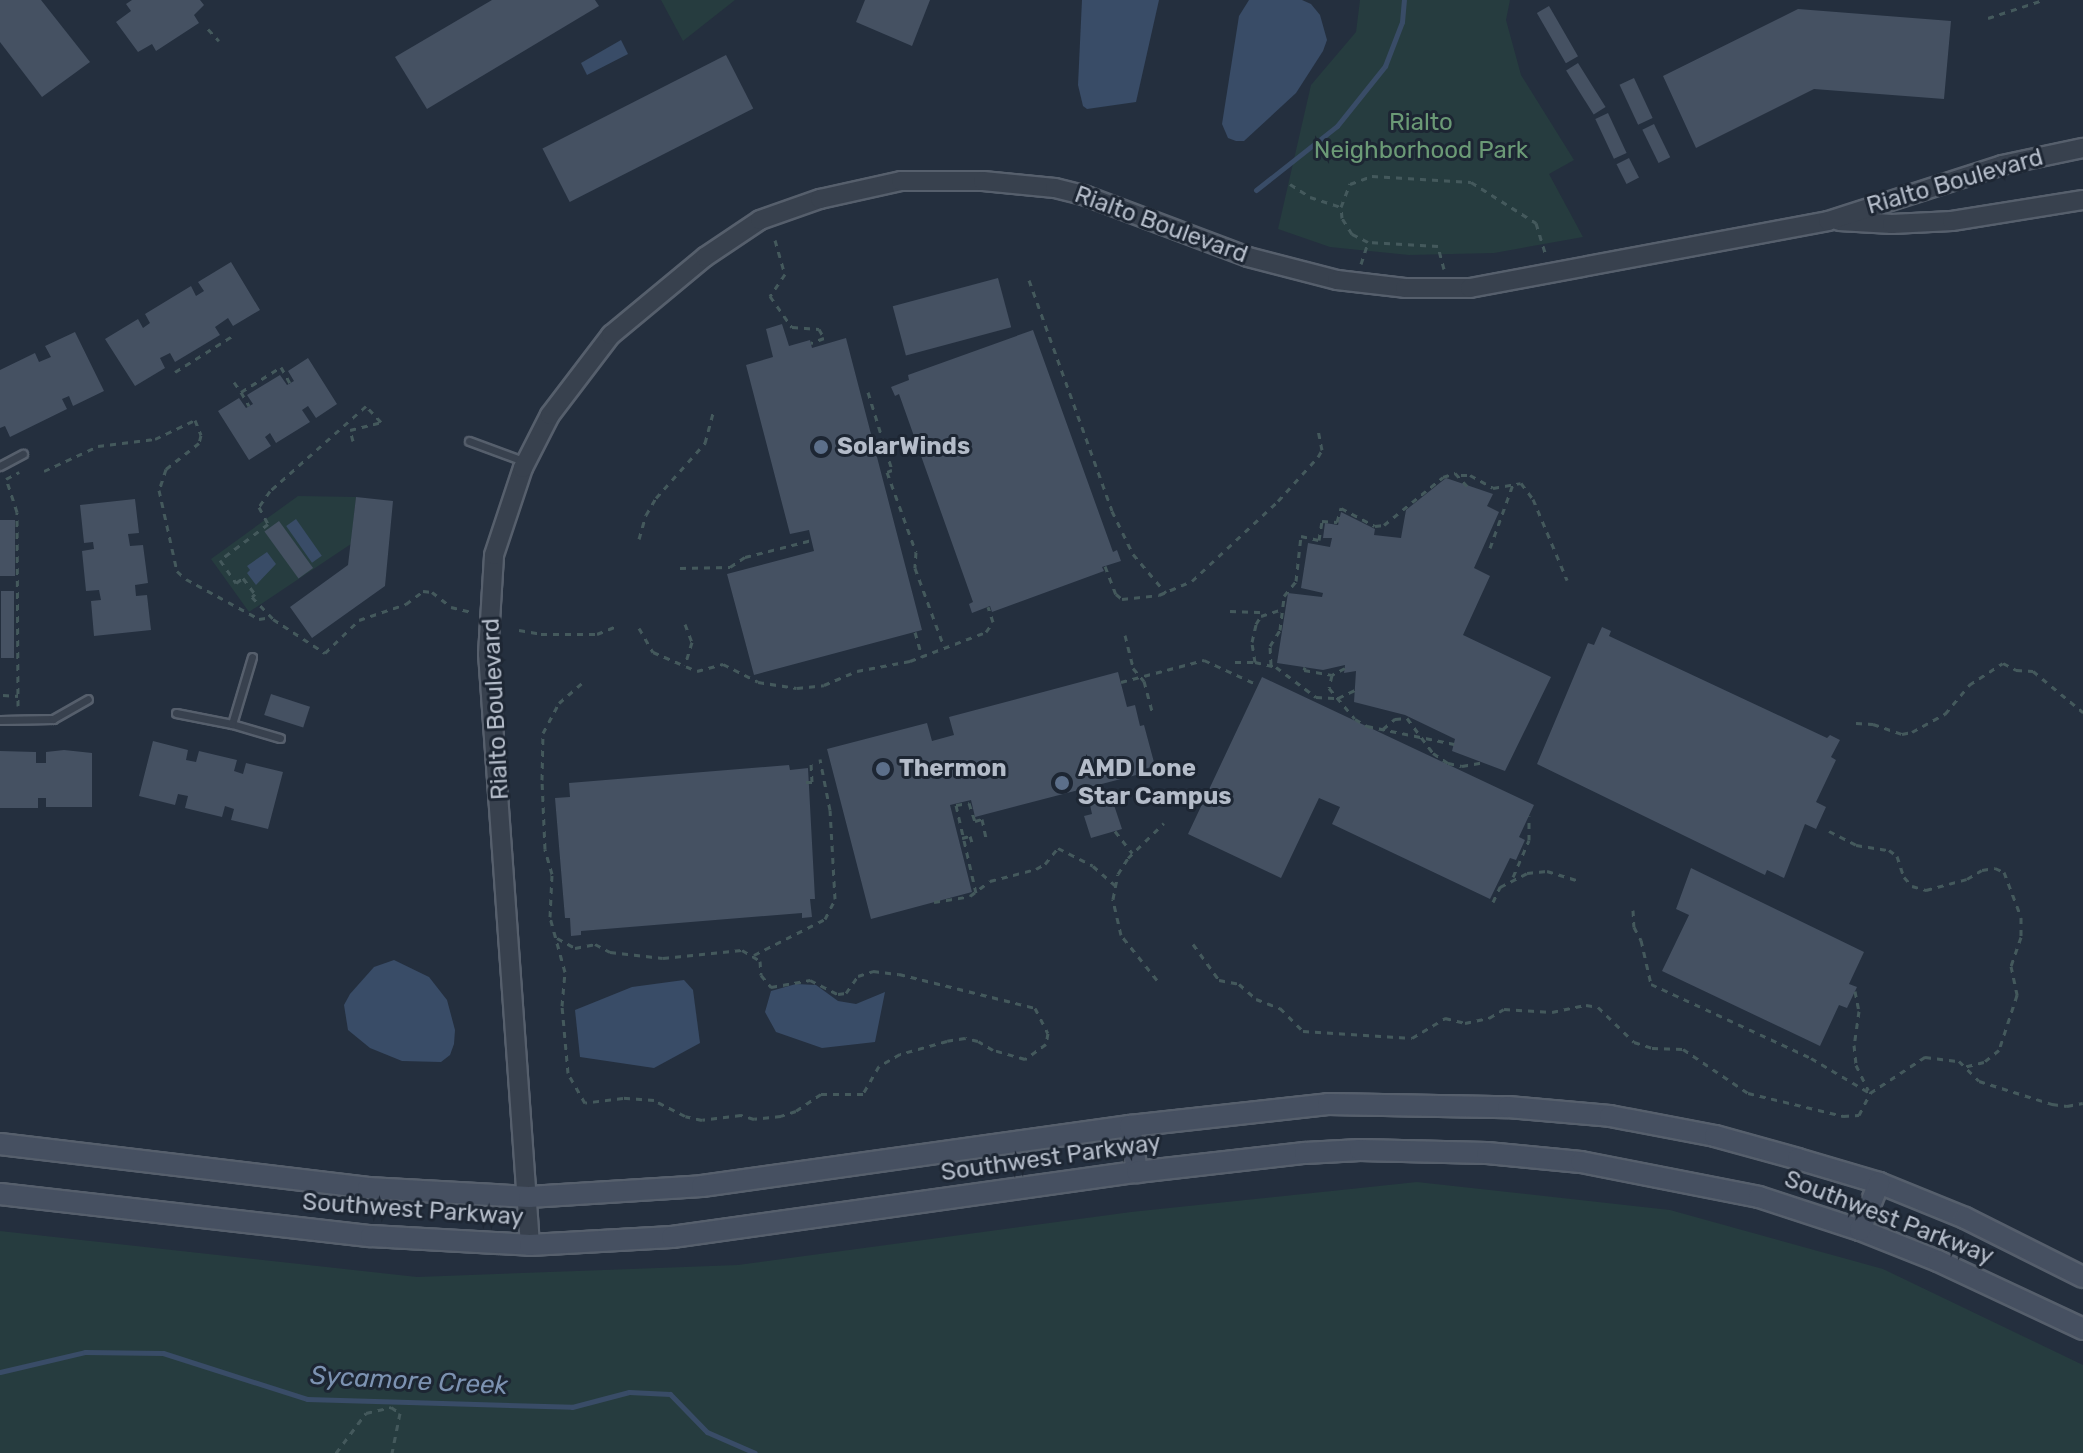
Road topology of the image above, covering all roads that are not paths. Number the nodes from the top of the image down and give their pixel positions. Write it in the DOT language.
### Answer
graph roads {
  1 [pos="2083,148"];
  2 [pos="2083,200"];
  3 [pos="1828,221"];
  4 [pos="469,441"];
  5 [pos="23,454"];
  6 [pos="526,462"];
  7 [pos="0,466"];
  8 [pos="252,657"];
  9 [pos="88,699"];
  10 [pos="176,713"];
  11 [pos="0,720"];
  12 [pos="232,724"];
  13 [pos="280,738"];
  14 [pos="1130,1126"];
  15 [pos="0,1144"];
  16 [pos="1137,1172"];
  17 [pos="1879,1183"];
  18 [pos="0,1194"];
  19 [pos="529,1197"];
  20 [pos="1860,1230"];
  21 [pos="530,1245"];
  22 [pos="2083,1277"];
  23 [pos="2083,1329"];
  1 -- 3 [label="street, Rialto Boulevard"];
  2 -- 3 [label="street, Rialto Boulevard"];
  3 -- 6 [label="street, Rialto Boulevard"];
  4 -- 6 [label="lane"];
  5 -- 7 [label="lane"];
  6 -- 19 [label="street, Rialto Boulevard"];
  8 -- 12 [label="lane"];
  9 -- 11 [label="lane"];
  10 -- 12 [label="lane"];
  12 -- 13 [label="lane"];
  14 -- 16 [label="main road"];
  14 -- 17 [label="main road, Southwest Parkway"];
  14 -- 19 [label="main road, Southwest Parkway"];
  15 -- 19 [label="main road, Southwest Parkway"];
  16 -- 20 [label="main road, Southwest Parkway"];
  16 -- 21 [label="main road, Southwest Parkway"];
  17 -- 20 [label="main road"];
  17 -- 22 [label="main road, Southwest Parkway"];
  18 -- 21 [label="main road, Southwest Parkway"];
  19 -- 21 [label="street, Rialto Boulevard"];
  20 -- 23 [label="main road, Southwest Parkway"];
}
